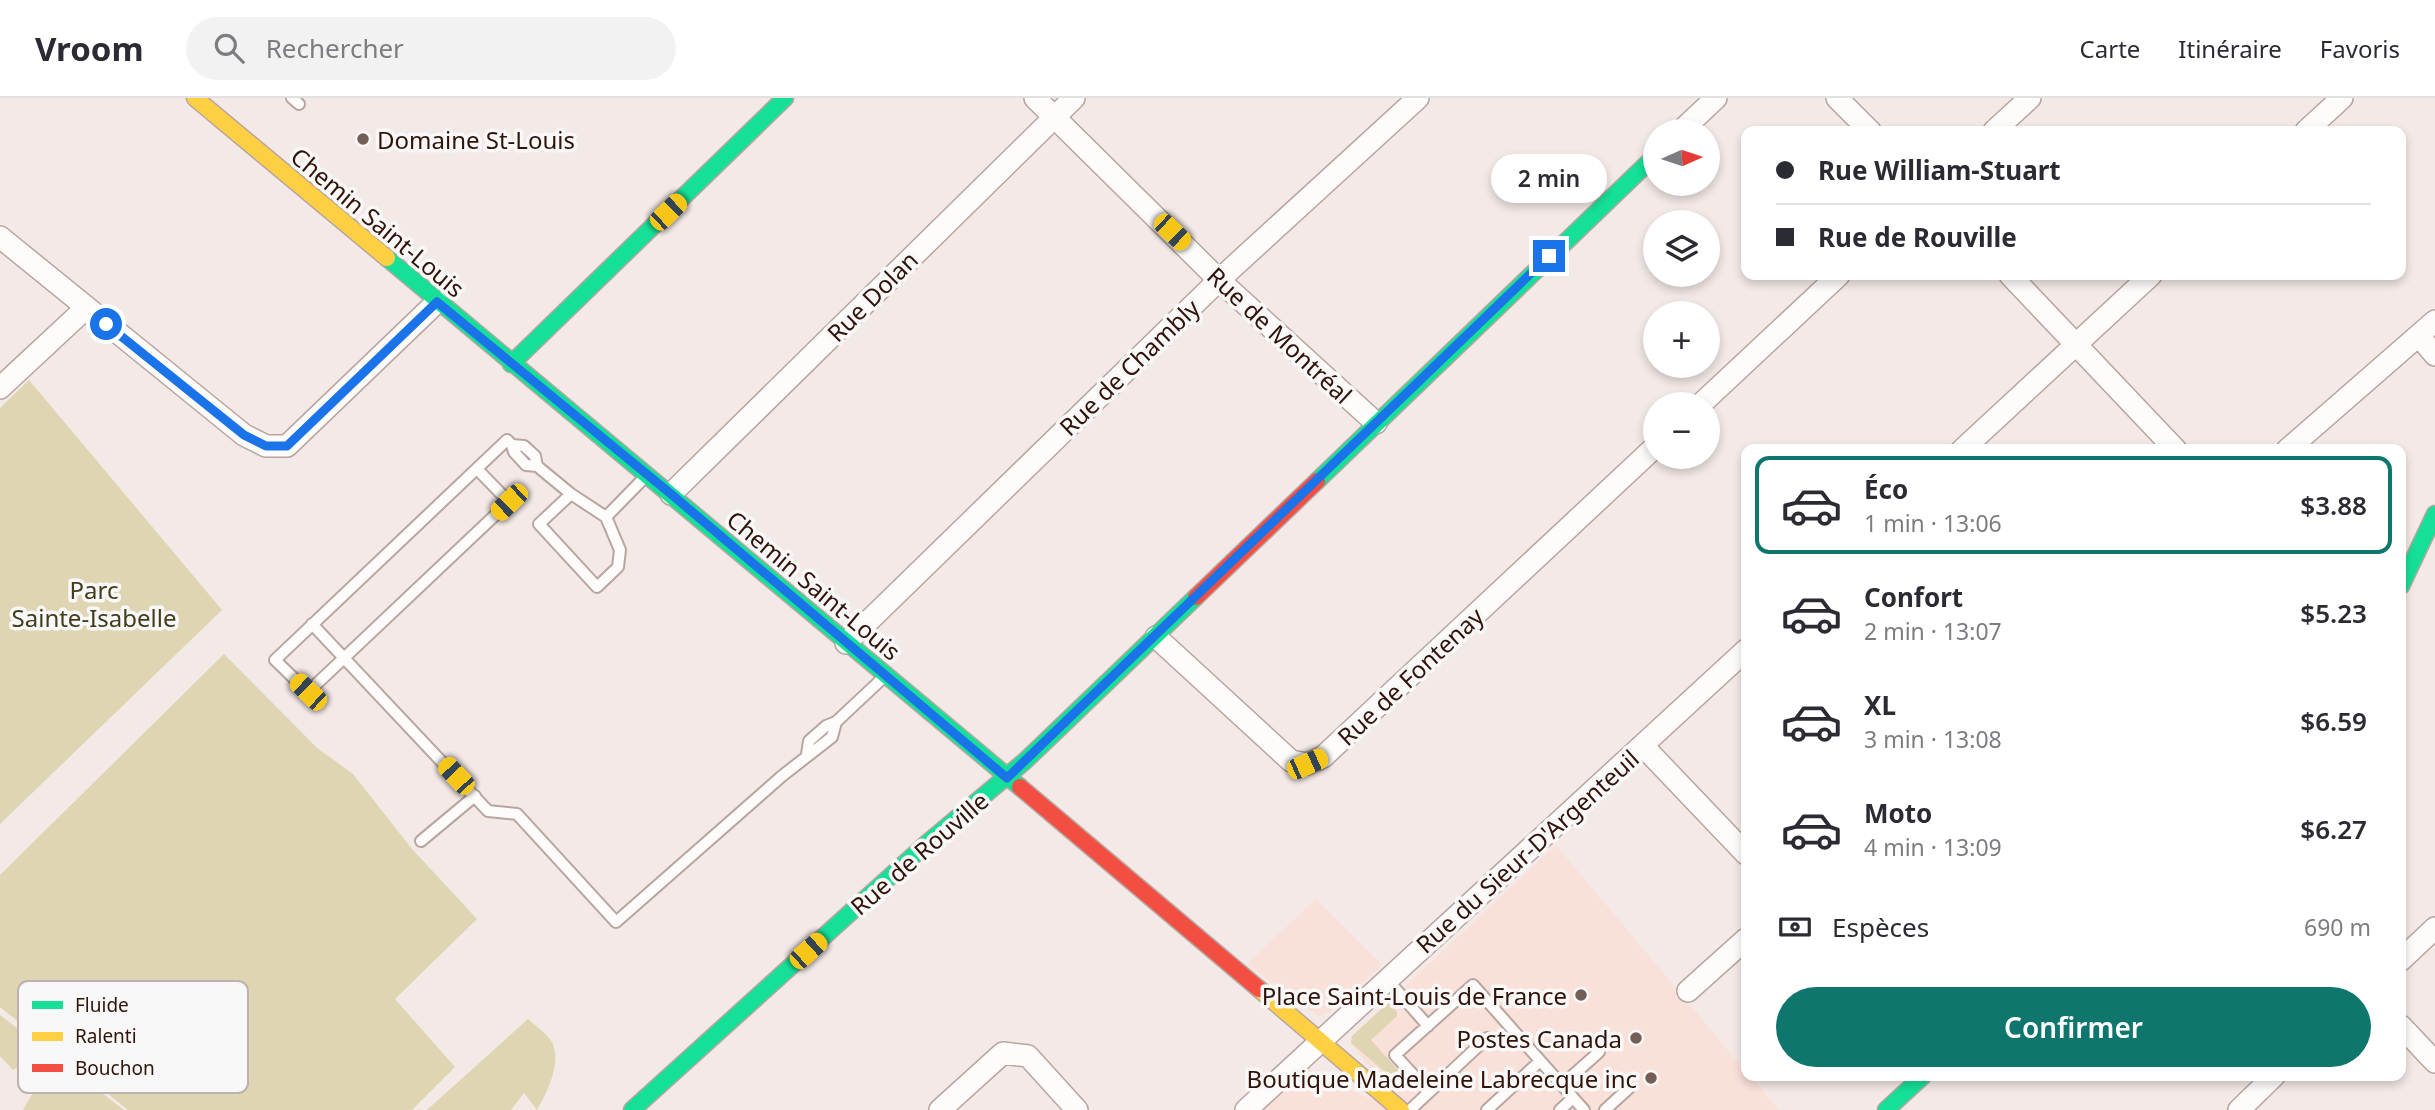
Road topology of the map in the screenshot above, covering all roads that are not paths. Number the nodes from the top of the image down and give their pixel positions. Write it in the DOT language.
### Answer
graph roads {
  1 [pos="195,98"];
  2 [pos="785,98"];
  3 [pos="1035,98"];
  4 [pos="1074,98"];
  5 [pos="1418,98"];
  6 [pos="1716,98"];
  7 [pos="1837,98"];
  8 [pos="2030,98"];
  9 [pos="2342,98"];
  10 [pos="1055,117"];
  11 [pos="1694,119"];
  12 [pos="1865,126"];
  13 [pos="1999,126"];
  14 [pos="2311,126"];
  15 [pos="1643,167"];
  16 [pos="0,237"];
  17 [pos="1219,280"];
  18 [pos="1834,280"];
  19 [pos="2015,280"];
  20 [pos="2146,280"];
  21 [pos="437,302"];
  22 [pos="86,308"];
  23 [pos="2435,321"];
  24 [pos="2419,336"];
  25 [pos="2076,344"];
  26 [pos="2435,355"];
  27 [pos="512,364"];
  28 [pos="0,388"];
  29 [pos="1713,392"];
  30 [pos="1376,424"];
  31 [pos="1968,444"];
  32 [pos="2170,444"];
  33 [pos="2294,444"];
  34 [pos="1643,458"];
  35 [pos="477,469"];
  36 [pos="647,475"];
  37 [pos="571,494"];
  38 [pos="671,494"];
  39 [pos="2435,514"];
  40 [pos="606,517"];
  41 [pos="2406,575"];
  42 [pos="312,624"];
  43 [pos="1156,637"];
  44 [pos="846,643"];
  45 [pos="1741,655"];
  46 [pos="346,657"];
  47 [pos="886,676"];
  48 [pos="1643,746"];
  49 [pos="1007,778"];
  50 [pos="475,796"];
  51 [pos="421,841"];
  52 [pos="1741,849"];
  53 [pos="2435,928"];
  54 [pos="1741,943"];
  55 [pos="2406,955"];
  56 [pos="1386,978"];
  57 [pos="1688,991"];
  58 [pos="1428,1026"];
  59 [pos="2406,1031"];
  60 [pos="1487,1038"];
  61 [pos="1320,1041"];
  62 [pos="1599,1052"];
  63 [pos="1540,1061"];
  64 [pos="2435,1062"];
  65 [pos="1918,1081"];
  66 [pos="2269,1081"];
  67 [pos="1562,1085"];
  68 [pos="1629,1088"];
  69 [pos="1428,1091"];
  70 [pos="1573,1098"];
  71 [pos="632,1110"];
  72 [pos="940,1110"];
  73 [pos="1077,1110"];
  74 [pos="1246,1110"];
  75 [pos="1401,1110"];
  76 [pos="1410,1110"];
  77 [pos="1488,1110"];
  78 [pos="1560,1110"];
  79 [pos="1584,1110"];
  80 [pos="1605,1110"];
  81 [pos="1886,1110"];
  82 [pos="2239,1110"];
  1 -- 21 [label="street, Chemin Saint-Louis"];
  2 -- 27 [label="street"];
  3 -- 10 [label="street, Rue de Montréal"];
  4 -- 10 [label="street, Rue Dolan"];
  5 -- 17 [label="street, Rue de Chambly"];
  6 -- 11 [label="street"];
  7 -- 12 [label="street"];
  8 -- 13 [label="street"];
  9 -- 14 [label="street"];
  10 -- 17 [label="street, Rue de Montréal"];
  10 -- 38 [label="street, Rue Dolan"];
  15 -- 30 [label="street, Rue de Rouville"];
  16 -- 22 [label="street"];
  17 -- 30 [label="street, Rue de Montréal"];
  17 -- 44 [label="street, Rue de Chambly"];
  18 -- 29 [label="street"];
  19 -- 25 [label="street"];
  20 -- 25 [label="street"];
  21 -- 22 [label="street"];
  21 -- 27 [label="street, Chemin Saint-Louis"];
  22 -- 28 [label="street"];
  23 -- 24 [label="street"];
  24 -- 26 [label="street"];
  24 -- 33 [label="street"];
  25 -- 31 [label="street"];
  25 -- 32 [label="street"];
  27 -- 36 [label="street, Chemin Saint-Louis"];
  30 -- 43 [label="street, Rue de Rouville"];
  34 -- 43 [label="street, Rue de Fontenay"];
  35 -- 37 [label="lane"];
  35 -- 42 [label="lane"];
  35 -- 46 [label="lane"];
  36 -- 38 [label="street, Chemin Saint-Louis"];
  36 -- 40 [label="lane"];
  37 -- 40 [label="lane"];
  37 -- 40 [label="lane"];
  38 -- 44 [label="street, Chemin Saint-Louis"];
  39 -- 41 [label="street"];
  42 -- 46 [label="lane"];
  42 -- 46 [label="lane"];
  43 -- 49 [label="street, Rue de Rouville"];
  44 -- 47 [label="street, Chemin Saint-Louis"];
  45 -- 48 [label="street, Rue du Sieur-D'Argenteuil"];
  46 -- 50 [label="lane"];
  47 -- 49 [label="street, Chemin Saint-Louis"];
  47 -- 50 [label="lane"];
  48 -- 52 [label="street"];
  48 -- 56 [label="street, Rue du Sieur-D'Argenteuil"];
  49 -- 61 [label="street, Chemin Saint-Louis"];
  49 -- 71 [label="street, Rue de Rouville"];
  50 -- 51 [label="lane"];
  53 -- 55 [label="street"];
  54 -- 57 [label="street"];
  56 -- 58 [label="lane"];
  56 -- 61 [label="street, Rue du Sieur-D'Argenteuil"];
  58 -- 63 [label="lane"];
  58 -- 69 [label="lane"];
  59 -- 64 [label="street"];
  60 -- 69 [label="lane"];
  61 -- 74 [label="street, Rue du Sieur-D'Argenteuil"];
  61 -- 75 [label="street, Chemin Saint-Louis"];
  62 -- 67 [label="lane"];
  63 -- 67 [label="lane"];
  63 -- 77 [label="lane"];
  65 -- 81 [label="street"];
  66 -- 82 [label="street"];
  67 -- 70 [label="lane"];
  68 -- 80 [label="lane"];
  69 -- 76 [label="lane"];
  70 -- 78 [label="lane"];
  70 -- 79 [label="lane"];
  72 -- 73 [label="street"];
}
